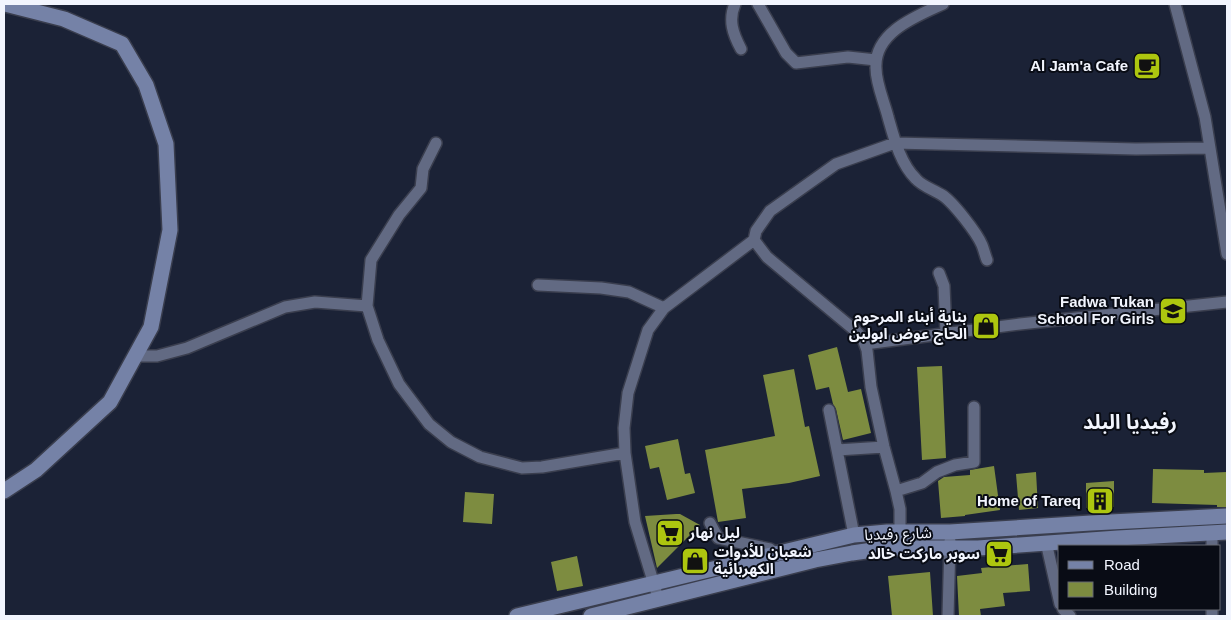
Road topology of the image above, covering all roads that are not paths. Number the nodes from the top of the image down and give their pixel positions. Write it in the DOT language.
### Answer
graph roads {
  1 [pos="5,4"];
  2 [pos="736,4"];
  3 [pos="758,4"];
  4 [pos="944,4"];
  5 [pos="1175,4"];
  6 [pos="741,49"];
  7 [pos="876,60"];
  8 [pos="895,143"];
  9 [pos="436,144"];
  10 [pos="1209,148"];
  11 [pos="754,240"];
  12 [pos="1227,254"];
  13 [pos="987,260"];
  14 [pos="939,273"];
  15 [pos="538,285"];
  16 [pos="1227,302"];
  17 [pos="367,306"];
  18 [pos="664,308"];
  19 [pos="946,333"];
  20 [pos="865,344"];
  21 [pos="135,356"];
  22 [pos="974,407"];
  23 [pos="829,410"];
  24 [pos="884,448"];
  25 [pos="837,450"];
  26 [pos="625,453"];
  27 [pos="4,491"];
  28 [pos="896,491"];
  29 [pos="1227,516"];
  30 [pos="710,523"];
  31 [pos="900,532"];
  32 [pos="950,532"];
  33 [pos="1227,532"];
  34 [pos="854,536"];
  35 [pos="1212,540"];
  36 [pos="1046,542"];
  37 [pos="899,548"];
  38 [pos="949,549"];
  39 [pos="774,553"];
  40 [pos="654,584"];
  41 [pos="1058,595"];
  42 [pos="659,599"];
  43 [pos="636,611"];
  44 [pos="517,616"];
  45 [pos="591,616"];
  46 [pos="948,616"];
  1 -- 21 [label="main road"];
  2 -- 6 [label="street"];
  3 -- 7 [label="street"];
  4 -- 7 [label="street"];
  5 -- 10 [label="street"];
  7 -- 8 [label="street"];
  8 -- 10 [label="street"];
  8 -- 11 [label="street"];
  8 -- 13 [label="street"];
  9 -- 17 [label="street"];
  10 -- 12 [label="street"];
  11 -- 18 [label="street"];
  11 -- 20 [label="street"];
  14 -- 19 [label="street"];
  15 -- 18 [label="street"];
  16 -- 19 [label="street"];
  17 -- 21 [label="street"];
  17 -- 26 [label="street"];
  18 -- 26 [label="street"];
  19 -- 20 [label="street"];
  20 -- 24 [label="street"];
  21 -- 27 [label="main road"];
  22 -- 28 [label="street"];
  23 -- 25 [label="street"];
  24 -- 25 [label="street"];
  24 -- 28 [label="street"];
  25 -- 34 [label="street"];
  26 -- 40 [label="street"];
  28 -- 31 [label="street"];
  29 -- 32 [label="main road, شارع رفيديا"];
  30 -- 39 [label="street"];
  31 -- 32 [label="main road, شارع رفيديا"];
  31 -- 34 [label="main road, شارع رفيديا"];
  31 -- 37 [label="street"];
  32 -- 38 [label="street"];
  33 -- 35 [label="main road, شارع رفيديا"];
  34 -- 39 [label="main road, شارع رفيديا"];
  35 -- 36 [label="main road, شارع رفيديا"];
  36 -- 38 [label="main road, شارع رفيديا"];
  36 -- 41 [label="street"];
  37 -- 38 [label="main road, شارع رفيديا"];
  37 -- 42 [label="main road, شارع رفيديا"];
  38 -- 46 [label="street"];
  39 -- 40 [label="main road, شارع رفيديا"];
  40 -- 42 [label="street"];
  40 -- 44 [label="main road, شارع رفيديا"];
  42 -- 43 [label="main road, شارع رفيديا"];
  43 -- 45 [label="main road, شارع رفيديا"];
}
